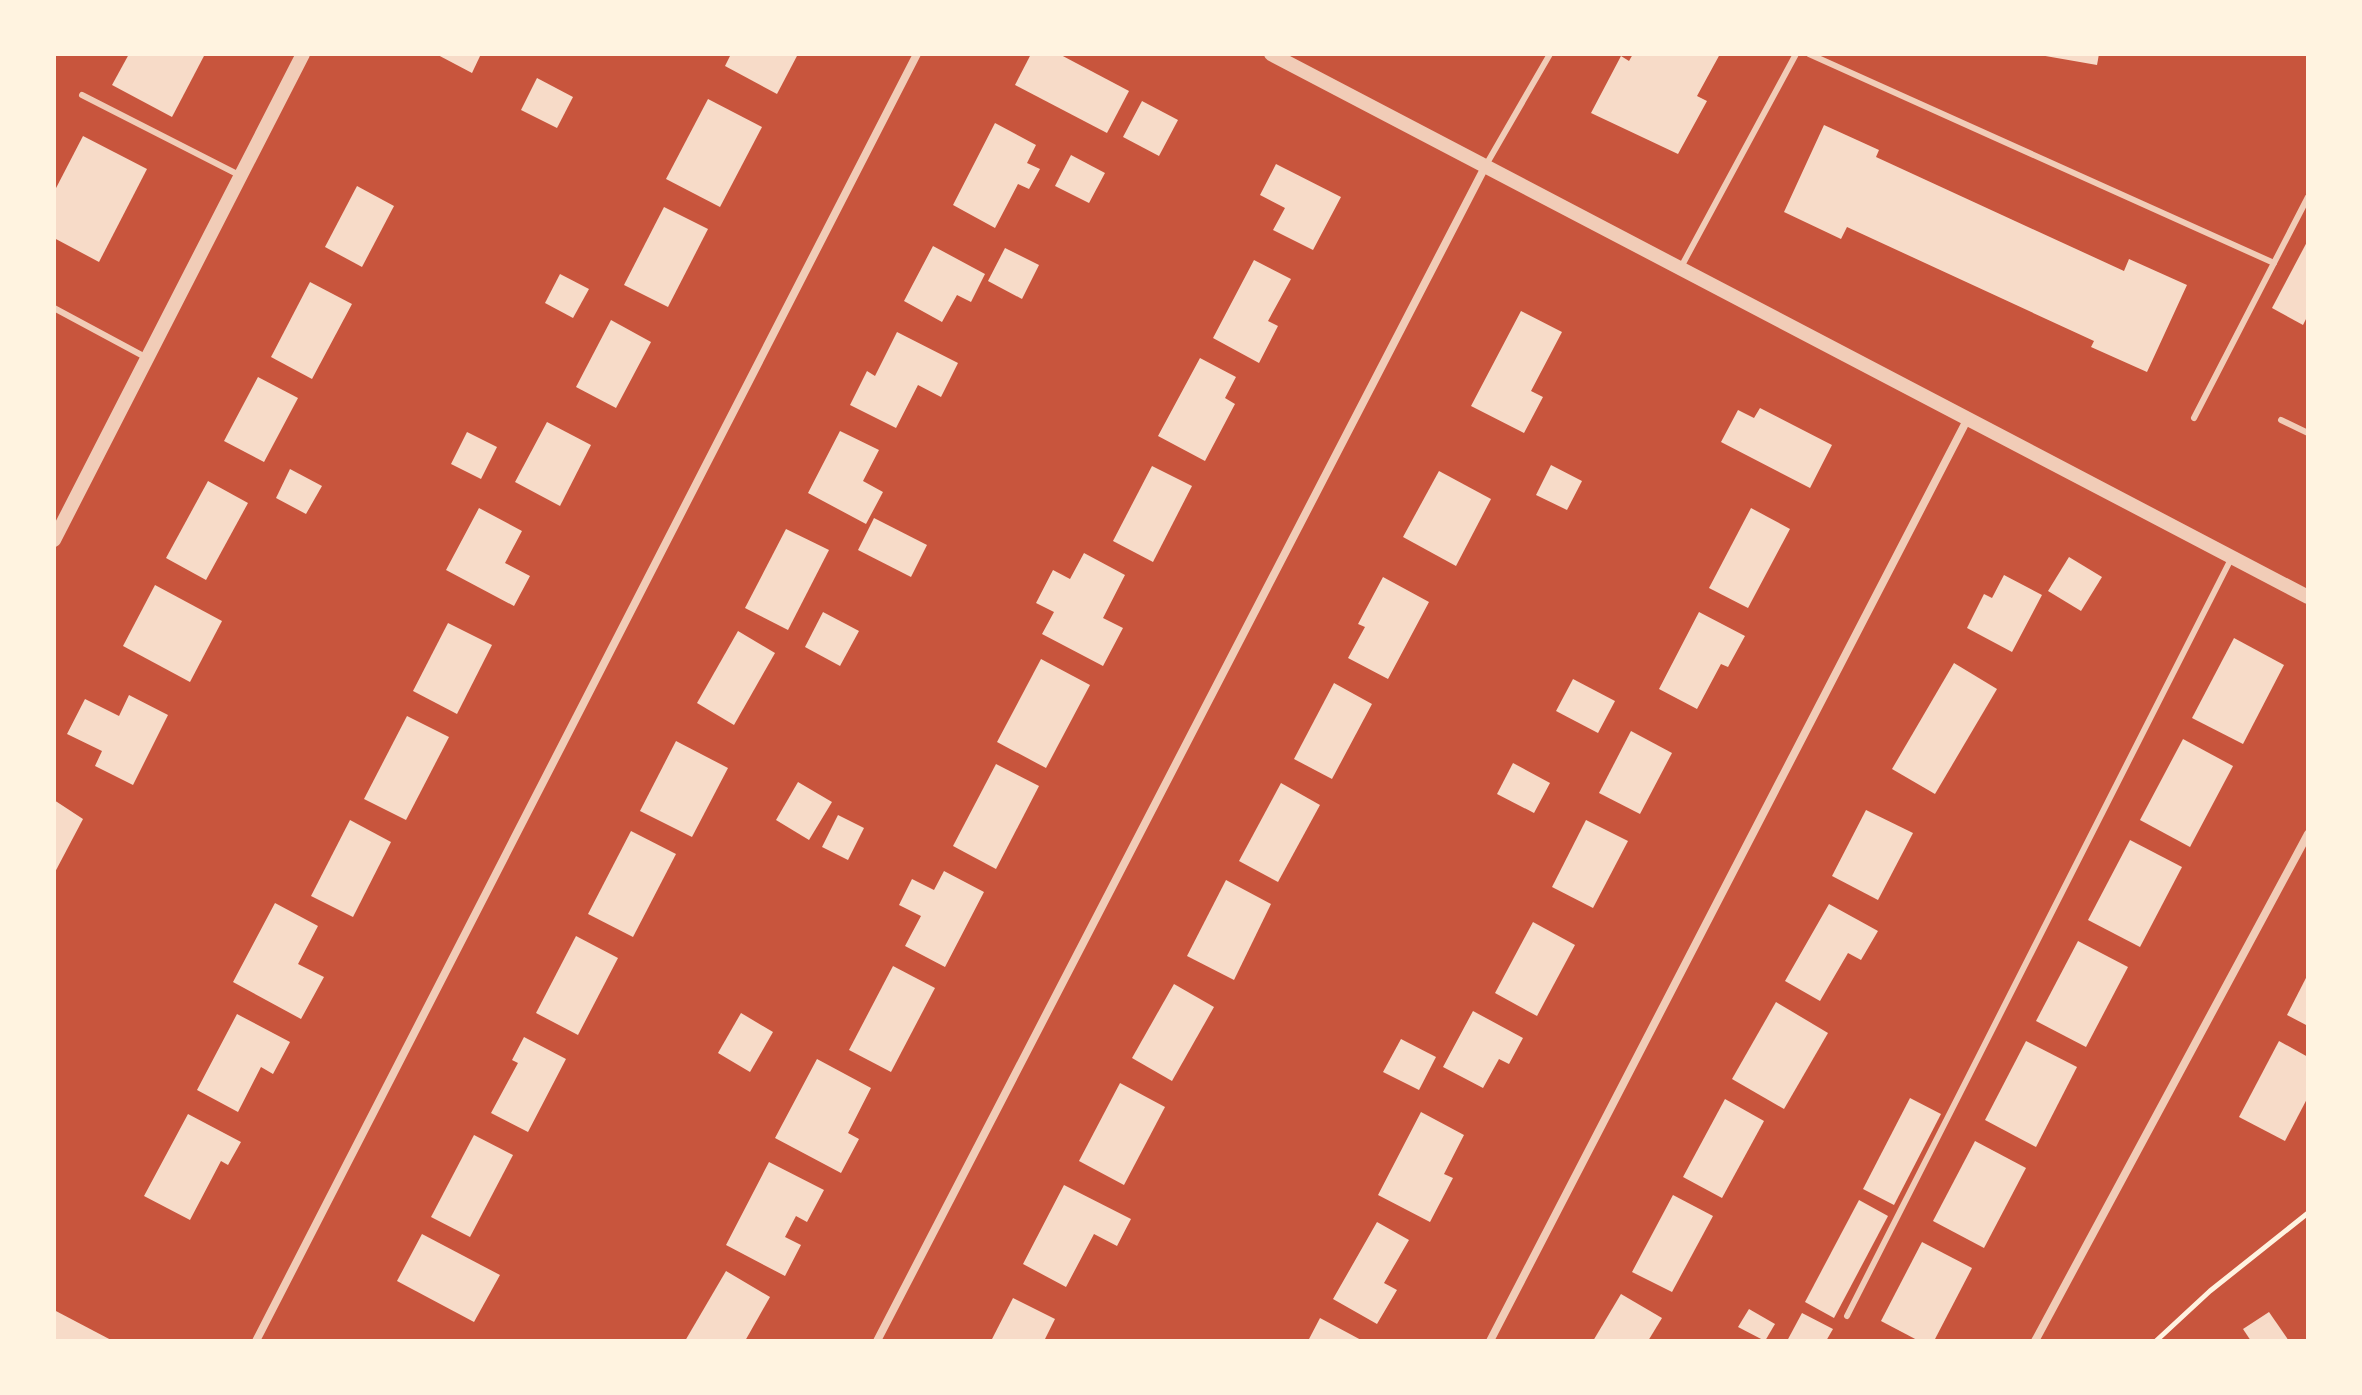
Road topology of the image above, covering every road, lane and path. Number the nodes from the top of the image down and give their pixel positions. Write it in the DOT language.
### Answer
graph roads {
  1 [pos="303,54"];
  2 [pos="917,54"];
  3 [pos="1271,54"];
  4 [pos="1550,54"];
  5 [pos="1796,54"];
  6 [pos="1809,54"];
  7 [pos="82,95"];
  8 [pos="1485,167"];
  9 [pos="241,176"];
  10 [pos="2308,197"];
  11 [pos="2274,263"];
  12 [pos="1680,269"];
  13 [pos="54,308"];
  14 [pos="147,358"];
  15 [pos="2194,418"];
  16 [pos="1967,420"];
  17 [pos="2281,420"];
  18 [pos="2308,433"];
  19 [pos="58,522"];
  20 [pos="54,540"];
  21 [pos="2231,559"];
  22 [pos="2308,597"];
  23 [pos="2307,836"];
  24 [pos="2308,1213"];
  25 [pos="1847,1316"];
  26 [pos="256,1341"];
  27 [pos="877,1341"];
  28 [pos="1490,1341"];
  29 [pos="2035,1341"];
  30 [pos="2156,1341"];
  1 -- 9 [label="street"];
  2 -- 26 [label="street"];
  3 -- 8 [label="street"];
  4 -- 8 [label="lane"];
  5 -- 12 [label="lane"];
  6 -- 11 [label="lane"];
  7 -- 9 [label="lane"];
  8 -- 12 [label="street"];
  8 -- 27 [label="street"];
  9 -- 14 [label="street"];
  10 -- 11 [label="lane"];
  11 -- 15 [label="lane"];
  12 -- 16 [label="street"];
  13 -- 14 [label="lane"];
  14 -- 19 [label="street"];
  16 -- 21 [label="street"];
  16 -- 28 [label="street"];
  17 -- 18 [label="lane"];
  19 -- 20 [label="street"];
  21 -- 22 [label="street"];
  21 -- 25 [label="lane"];
  23 -- 29 [label="street"];
  24 -- 30 [label="path"];
}
